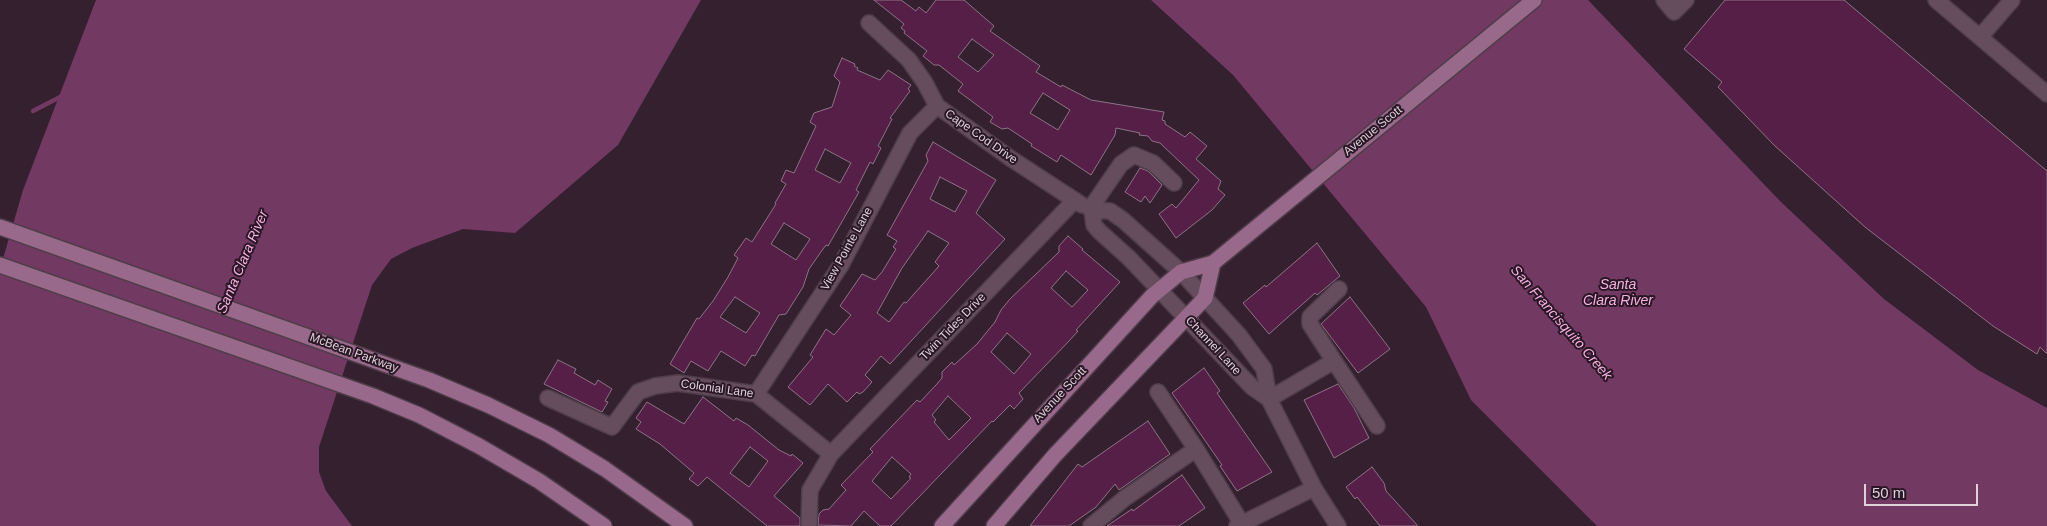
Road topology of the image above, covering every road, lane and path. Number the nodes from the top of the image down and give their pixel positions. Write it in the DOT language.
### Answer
graph roads {
  1 [pos="1534,0"];
  2 [pos="1664,0"];
  3 [pos="1686,0"];
  4 [pos="1936,0"];
  5 [pos="2012,0"];
  6 [pos="869,22"];
  7 [pos="1980,37"];
  8 [pos="2047,94"];
  9 [pos="937,106"];
  10 [pos="1174,182"];
  11 [pos="1075,200"];
  12 [pos="1091,210"];
  13 [pos="0,227"];
  14 [pos="1213,263"];
  15 [pos="0,265"];
  16 [pos="1181,272"];
  17 [pos="1339,289"];
  18 [pos="1159,290"];
  19 [pos="1205,298"];
  20 [pos="1186,317"];
  21 [pos="1334,361"];
  22 [pos="1158,392"];
  23 [pos="756,394"];
  24 [pos="548,398"];
  25 [pos="1269,398"];
  26 [pos="1378,426"];
  27 [pos="1196,449"];
  28 [pos="831,454"];
  29 [pos="1314,488"];
  30 [pos="809,525"];
  31 [pos="1240,525"];
  32 [pos="604,526"];
  33 [pos="685,526"];
  34 [pos="942,526"];
  35 [pos="994,526"];
  36 [pos="1091,526"];
  37 [pos="1338,526"];
  1 -- 14 [label="main road, Avenue Scott"];
  2 -- 3 [label="street"];
  4 -- 7 [label="street"];
  5 -- 7 [label="street"];
  6 -- 9 [label="street, Cape Cod Drive"];
  7 -- 8 [label="street"];
  9 -- 11 [label="street, Cape Cod Drive"];
  9 -- 23 [label="street, View Pointe Lane"];
  10 -- 12 [label="street"];
  11 -- 12 [label="street, Cape Cod Drive"];
  11 -- 28 [label="street, Twin Tides Drive"];
  12 -- 16 [label="street, Cape Cod Drive"];
  12 -- 18 [label="street"];
  13 -- 33 [label="main road, McBean Parkway"];
  14 -- 16 [label="main road, Avenue Scott"];
  14 -- 19 [label="main road"];
  15 -- 32 [label="main road"];
  16 -- 18 [label="main road, Avenue Scott"];
  16 -- 19 [label="street, Cape Cod Drive"];
  17 -- 21 [label="street"];
  18 -- 20 [label="street, Channel Lane"];
  18 -- 34 [label="main road, Avenue Scott"];
  19 -- 20 [label="main road"];
  19 -- 25 [label="street, Cape Cod Drive"];
  20 -- 25 [label="street, Channel Lane"];
  20 -- 35 [label="main road"];
  21 -- 25 [label="street"];
  21 -- 26 [label="street"];
  22 -- 27 [label="street"];
  23 -- 24 [label="street, Colonial Lane"];
  23 -- 28 [label="street, Colonial Lane"];
  25 -- 29 [label="street"];
  27 -- 31 [label="street"];
  27 -- 36 [label="street"];
  28 -- 30 [label="street, Twin Tides Drive"];
  29 -- 31 [label="street"];
  29 -- 37 [label="street"];
}
